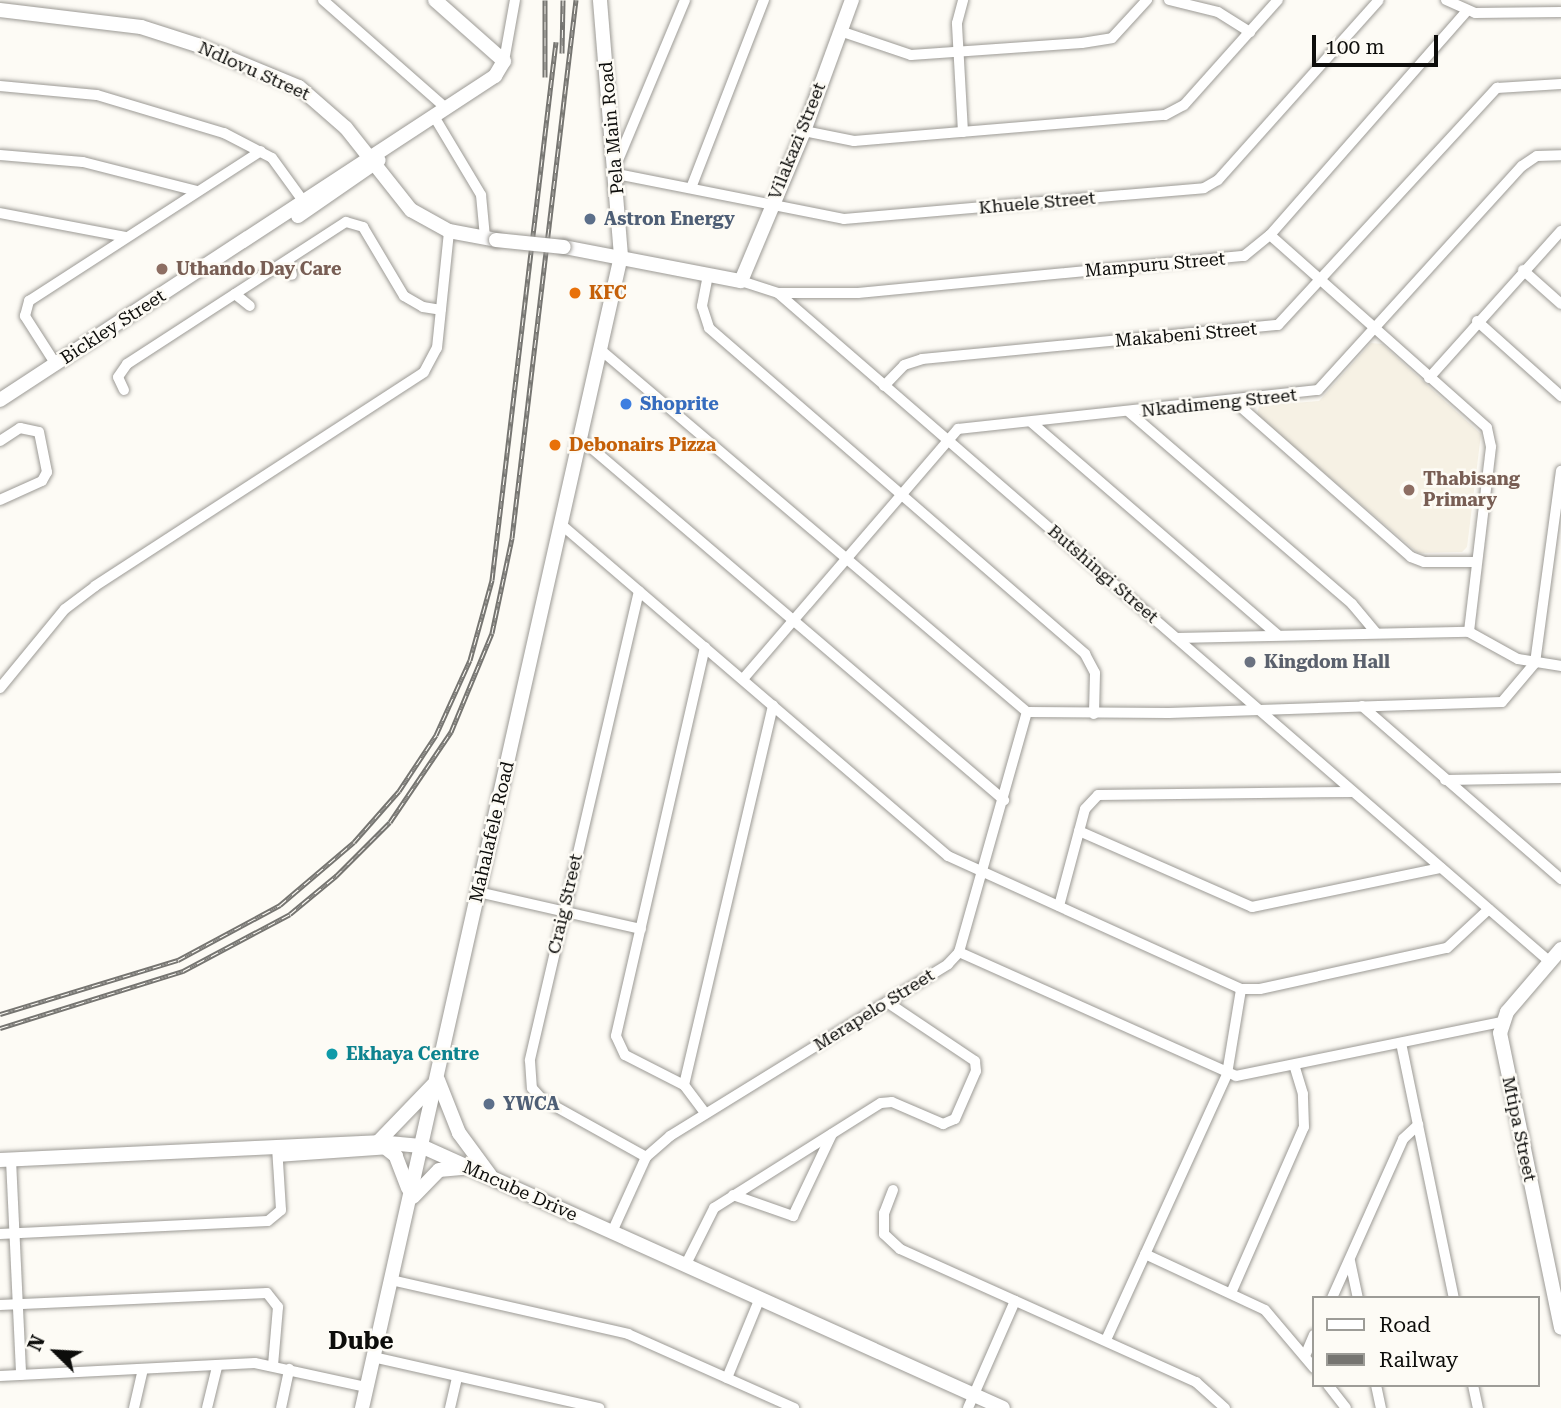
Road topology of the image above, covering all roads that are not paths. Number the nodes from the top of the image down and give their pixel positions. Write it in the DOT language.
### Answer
graph roads {
  1 [pos="323,0"];
  2 [pos="515,0"];
  3 [pos="685,0"];
  4 [pos="764,0"];
  5 [pos="852,0"];
  6 [pos="963,0"];
  7 [pos="1147,0"];
  8 [pos="1169,0"];
  9 [pos="1278,0"];
  10 [pos="1379,0"];
  11 [pos="1446,0"];
  12 [pos="437,1"];
  13 [pos="601,1"];
  14 [pos="1465,6"];
  15 [pos="0,10"];
  16 [pos="1561,12"];
  17 [pos="840,31"];
  18 [pos="1250,32"];
  19 [pos="958,50"];
  20 [pos="504,61"];
  21 [pos="1561,84"];
  22 [pos="0,86"];
  23 [pos="447,109"];
  24 [pos="435,118"];
  25 [pos="804,131"];
  26 [pos="963,132"];
  27 [pos="261,151"];
  28 [pos="0,155"];
  29 [pos="1561,155"];
  30 [pos="371,163"];
  31 [pos="616,169"];
  32 [pos="691,188"];
  33 [pos="197,191"];
  34 [pos="304,202"];
  35 [pos="772,202"];
  36 [pos="0,213"];
  37 [pos="449,231"];
  38 [pos="1561,231"];
  39 [pos="1270,236"];
  40 [pos="126,237"];
  41 [pos="491,239"];
  42 [pos="564,247"];
  43 [pos="226,254"];
  44 [pos="621,256"];
  45 [pos="289,261"];
  46 [pos="1523,270"];
  47 [pos="292,275"];
  48 [pos="708,275"];
  49 [pos="741,281"];
  50 [pos="1322,283"];
  51 [pos="778,293"];
  52 [pos="235,294"];
  53 [pos="1561,304"];
  54 [pos="250,306"];
  55 [pos="441,310"];
  56 [pos="1477,321"];
  57 [pos="1374,330"];
  58 [pos="602,351"];
  59 [pos="55,363"];
  60 [pos="1429,379"];
  61 [pos="884,386"];
  62 [pos="124,390"];
  63 [pos="1561,396"];
  64 [pos="0,400"];
  65 [pos="1234,401"];
  66 [pos="1129,412"];
  67 [pos="1031,422"];
  68 [pos="582,440"];
  69 [pos="948,440"];
  70 [pos="0,441"];
  71 [pos="1561,471"];
  72 [pos="901,495"];
  73 [pos="0,499"];
  74 [pos="563,526"];
  75 [pos="847,558"];
  76 [pos="1476,562"];
  77 [pos="639,591"];
  78 [pos="792,621"];
  79 [pos="1469,632"];
  80 [pos="1376,633"];
  81 [pos="1277,634"];
  82 [pos="1176,638"];
  83 [pos="705,647"];
  84 [pos="1535,663"];
  85 [pos="1561,666"];
  86 [pos="743,679"];
  87 [pos="0,688"];
  88 [pos="773,705"];
  89 [pos="1362,706"];
  90 [pos="1261,710"];
  91 [pos="1027,712"];
  92 [pos="1094,714"];
  93 [pos="1561,778"];
  94 [pos="1445,780"];
  95 [pos="1353,792"];
  96 [pos="1004,800"];
  97 [pos="1079,831"];
  98 [pos="1441,868"];
  99 [pos="985,874"];
  100 [pos="1561,879"];
  101 [pos="478,892"];
  102 [pos="1059,906"];
  103 [pos="564,909"];
  104 [pos="1489,909"];
  105 [pos="641,929"];
  106 [pos="1561,949"];
  107 [pos="960,952"];
  108 [pos="1550,962"];
  109 [pos="1241,989"];
  110 [pos="887,1002"];
  111 [pos="1501,1022"];
  112 [pos="1401,1043"];
  113 [pos="1294,1065"];
  114 [pos="1227,1074"];
  115 [pos="438,1079"];
  116 [pos="684,1085"];
  117 [pos="705,1113"];
  118 [pos="1418,1125"];
  119 [pos="832,1134"];
  120 [pos="383,1145"];
  121 [pos="421,1146"];
  122 [pos="278,1151"];
  123 [pos="646,1157"];
  124 [pos="6,1160"];
  125 [pos="469,1168"];
  126 [pos="495,1180"];
  127 [pos="893,1190"];
  128 [pos="733,1195"];
  129 [pos="408,1205"];
  130 [pos="612,1232"];
  131 [pos="0,1234"];
  132 [pos="15,1234"];
  133 [pos="1145,1254"];
  134 [pos="1350,1261"];
  135 [pos="686,1264"];
  136 [pos="391,1280"];
  137 [pos="1231,1293"];
  138 [pos="1333,1296"];
  139 [pos="1358,1296"];
  140 [pos="1454,1296"];
  141 [pos="760,1298"];
  142 [pos="1015,1301"];
  143 [pos="19,1305"];
  144 [pos="0,1306"];
  145 [pos="1561,1328"];
  146 [pos="1312,1339"];
  147 [pos="1106,1340"];
  148 [pos="1304,1356"];
  149 [pos="373,1357"];
  150 [pos="273,1365"];
  151 [pos="1312,1366"];
  152 [pos="217,1367"];
  153 [pos="289,1369"];
  154 [pos="143,1370"];
  155 [pos="22,1375"];
  156 [pos="0,1376"];
  157 [pos="457,1377"];
  158 [pos="727,1378"];
  159 [pos="366,1387"];
  160 [pos="1330,1387"];
  161 [pos="1376,1387"];
  162 [pos="1473,1387"];
  163 [pos="971,1401"];
  164 [pos="134,1408"];
  165 [pos="207,1408"];
  166 [pos="281,1408"];
  167 [pos="362,1408"];
  168 [pos="450,1408"];
  169 [pos="598,1408"];
  170 [pos="794,1408"];
  171 [pos="1003,1408"];
  172 [pos="1224,1408"];
  173 [pos="1346,1408"];
  174 [pos="1381,1408"];
  175 [pos="1478,1408"];
  1 -- 23 [label="street"];
  2 -- 20 [label="street"];
  3 -- 31 [label="street"];
  4 -- 32 [label="street"];
  5 -- 17 [label="street, Vilakazi Street"];
  6 -- 19 [label="street"];
  7 -- 19 [label="street"];
  8 -- 18 [label="street"];
  9 -- 18 [label="street"];
  10 -- 35 [label="street, Khuele Street"];
  11 -- 14 [label="street"];
  12 -- 20 [label="street"];
  13 -- 31 [label="street, Pela Main Road"];
  14 -- 16 [label="street"];
  14 -- 39 [label="street, Mampuru Street"];
  15 -- 30 [label="street, Ndlovu Street"];
  17 -- 19 [label="street"];
  17 -- 25 [label="street, Vilakazi Street"];
  18 -- 26 [label="street"];
  19 -- 26 [label="street"];
  20 -- 23 [label="street, Bickley Street"];
  21 -- 50 [label="street, Makabeni Street"];
  22 -- 27 [label="street"];
  23 -- 24 [label="street, Bickley Street"];
  24 -- 30 [label="street, Bickley Street"];
  24 -- 41 [label="street"];
  25 -- 26 [label="street"];
  25 -- 35 [label="street, Vilakazi Street"];
  27 -- 33 [label="street"];
  27 -- 34 [label="street"];
  28 -- 33 [label="street"];
  29 -- 57 [label="street, Nkadimeng Street"];
  30 -- 34 [label="street, Bickley Street"];
  30 -- 37 [label="street, Ndlovu Street"];
  30 -- 43 [label="street, Bickley Street"];
  31 -- 32 [label="street, Khuele Street"];
  31 -- 44 [label="street, Pela Main Road"];
  32 -- 35 [label="street, Khuele Street"];
  33 -- 40 [label="street"];
  34 -- 43 [label="street, Bickley Street"];
  35 -- 49 [label="street, Vilakazi Street"];
  36 -- 40 [label="street"];
  37 -- 41 [label="street, Ndlovu Street"];
  37 -- 55 [label="street"];
  38 -- 46 [label="street"];
  39 -- 50 [label="street"];
  39 -- 51 [label="street, Mampuru Street"];
  40 -- 59 [label="street"];
  41 -- 42 [label="street, Ndlovu Street, bridge"];
  42 -- 44 [label="street, Butshingi Street"];
  43 -- 59 [label="street, Bickley Street"];
  44 -- 48 [label="street, Butshingi Street"];
  44 -- 58 [label="street, Mahalafele Road"];
  45 -- 47 [label="street"];
  45 -- 52 [label="street"];
  45 -- 55 [label="street"];
  46 -- 53 [label="street"];
  46 -- 56 [label="street"];
  48 -- 49 [label="street, Butshingi Street"];
  48 -- 72 [label="street"];
  49 -- 51 [label="street, Butshingi Street"];
  50 -- 57 [label="street"];
  50 -- 61 [label="street, Makabeni Street"];
  51 -- 61 [label="street, Butshingi Street"];
  52 -- 54 [label="street"];
  52 -- 62 [label="street"];
  55 -- 87 [label="street"];
  56 -- 60 [label="street"];
  56 -- 63 [label="street"];
  57 -- 60 [label="street"];
  57 -- 65 [label="street, Nkadimeng Street"];
  58 -- 68 [label="street, Mahalafele Road"];
  58 -- 75 [label="street"];
  59 -- 64 [label="street, Bickley Street"];
  60 -- 76 [label="street"];
  61 -- 69 [label="street, Butshingi Street"];
  65 -- 66 [label="street, Nkadimeng Street"];
  65 -- 76 [label="street"];
  66 -- 67 [label="street, Nkadimeng Street"];
  66 -- 80 [label="street"];
  67 -- 69 [label="street, Nkadimeng Street"];
  67 -- 81 [label="street"];
  68 -- 74 [label="street, Mahalafele Road"];
  68 -- 78 [label="street"];
  69 -- 72 [label="street"];
  69 -- 82 [label="street, Butshingi Street"];
  70 -- 73 [label="street"];
  71 -- 84 [label="street"];
  72 -- 75 [label="street"];
  72 -- 92 [label="street"];
  74 -- 77 [label="street"];
  74 -- 101 [label="street, Mahalafele Road"];
  75 -- 78 [label="street"];
  75 -- 91 [label="street"];
  76 -- 79 [label="street"];
  77 -- 83 [label="street"];
  77 -- 103 [label="street, Craig Street"];
  78 -- 86 [label="street"];
  78 -- 96 [label="street"];
  79 -- 80 [label="street"];
  79 -- 84 [label="street"];
  80 -- 81 [label="street"];
  81 -- 82 [label="street"];
  82 -- 90 [label="street, Butshingi Street"];
  83 -- 86 [label="street"];
  83 -- 105 [label="street"];
  84 -- 85 [label="street"];
  84 -- 89 [label="street"];
  86 -- 88 [label="street"];
  88 -- 99 [label="street"];
  88 -- 116 [label="street"];
  89 -- 90 [label="street"];
  89 -- 94 [label="street"];
  90 -- 92 [label="street"];
  90 -- 95 [label="street, Butshingi Street"];
  91 -- 92 [label="street"];
  91 -- 96 [label="street"];
  93 -- 94 [label="street"];
  94 -- 100 [label="street"];
  95 -- 97 [label="street"];
  95 -- 98 [label="street, Butshingi Street"];
  96 -- 99 [label="street"];
  97 -- 98 [label="street"];
  97 -- 102 [label="street"];
  98 -- 104 [label="street, Butshingi Street"];
  99 -- 102 [label="street"];
  99 -- 107 [label="street"];
  101 -- 103 [label="street"];
  101 -- 115 [label="street, Mahalafele Road"];
  102 -- 109 [label="street"];
  103 -- 105 [label="street"];
  103 -- 123 [label="street, Craig Street"];
  104 -- 108 [label="street, Butshingi Street"];
  104 -- 109 [label="street"];
  105 -- 116 [label="street"];
  106 -- 108 [label="street"];
  107 -- 110 [label="street, Merapelo Street"];
  107 -- 114 [label="street"];
  108 -- 111 [label="street"];
  109 -- 114 [label="street"];
  110 -- 117 [label="street, Merapelo Street"];
  110 -- 119 [label="street"];
  111 -- 112 [label="street"];
  111 -- 145 [label="street, Mtipa Street"];
  112 -- 113 [label="street"];
  112 -- 118 [label="street"];
  113 -- 114 [label="street"];
  113 -- 137 [label="street"];
  114 -- 133 [label="street"];
  115 -- 120 [label="street"];
  115 -- 121 [label="street, Mahalafele Road"];
  115 -- 126 [label="street"];
  116 -- 117 [label="street"];
  117 -- 123 [label="street, Merapelo Street"];
  118 -- 134 [label="street"];
  118 -- 140 [label="street"];
  119 -- 128 [label="street"];
  119 -- 128 [label="street"];
  120 -- 121 [label="street, Mncube Drive"];
  120 -- 122 [label="street, Mncube Drive"];
  120 -- 129 [label="street"];
  121 -- 125 [label="street, Mncube Drive"];
  121 -- 129 [label="street, Mahalafele Road"];
  122 -- 124 [label="street, Mncube Drive"];
  122 -- 132 [label="street"];
  123 -- 130 [label="street, Merapelo Street"];
  124 -- 132 [label="street"];
  125 -- 126 [label="street, Mncube Drive"];
  125 -- 129 [label="street"];
  126 -- 130 [label="street, Mncube Drive"];
  127 -- 142 [label="street"];
  128 -- 135 [label="street"];
  129 -- 136 [label="street, Mahalafele Road"];
  130 -- 135 [label="street, Mncube Drive"];
  131 -- 132 [label="street"];
  132 -- 143 [label="street"];
  133 -- 137 [label="street"];
  133 -- 147 [label="street"];
  134 -- 138 [label="street"];
  134 -- 139 [label="street"];
  135 -- 141 [label="street, Mncube Drive"];
  136 -- 149 [label="street, Mahalafele Road"];
  136 -- 158 [label="street"];
  137 -- 148 [label="street"];
  141 -- 158 [label="street"];
  141 -- 163 [label="street, Mncube Drive"];
  142 -- 147 [label="street"];
  142 -- 163 [label="street"];
  143 -- 144 [label="street"];
  143 -- 150 [label="street"];
  143 -- 155 [label="street"];
  146 -- 148 [label="street"];
  147 -- 172 [label="street"];
  148 -- 151 [label="street"];
  149 -- 157 [label="street"];
  149 -- 159 [label="street, Mahalafele Road"];
  150 -- 152 [label="street"];
  150 -- 153 [label="street"];
  152 -- 154 [label="street"];
  152 -- 165 [label="street"];
  153 -- 159 [label="street"];
  153 -- 166 [label="street"];
  154 -- 155 [label="street"];
  154 -- 164 [label="street"];
  155 -- 156 [label="street"];
  157 -- 168 [label="street"];
  157 -- 169 [label="street"];
  158 -- 170 [label="street"];
  159 -- 167 [label="street, Mahalafele Road"];
  160 -- 173 [label="street"];
  161 -- 174 [label="street"];
  162 -- 175 [label="street"];
  163 -- 171 [label="street, Mncube Drive"];
}
